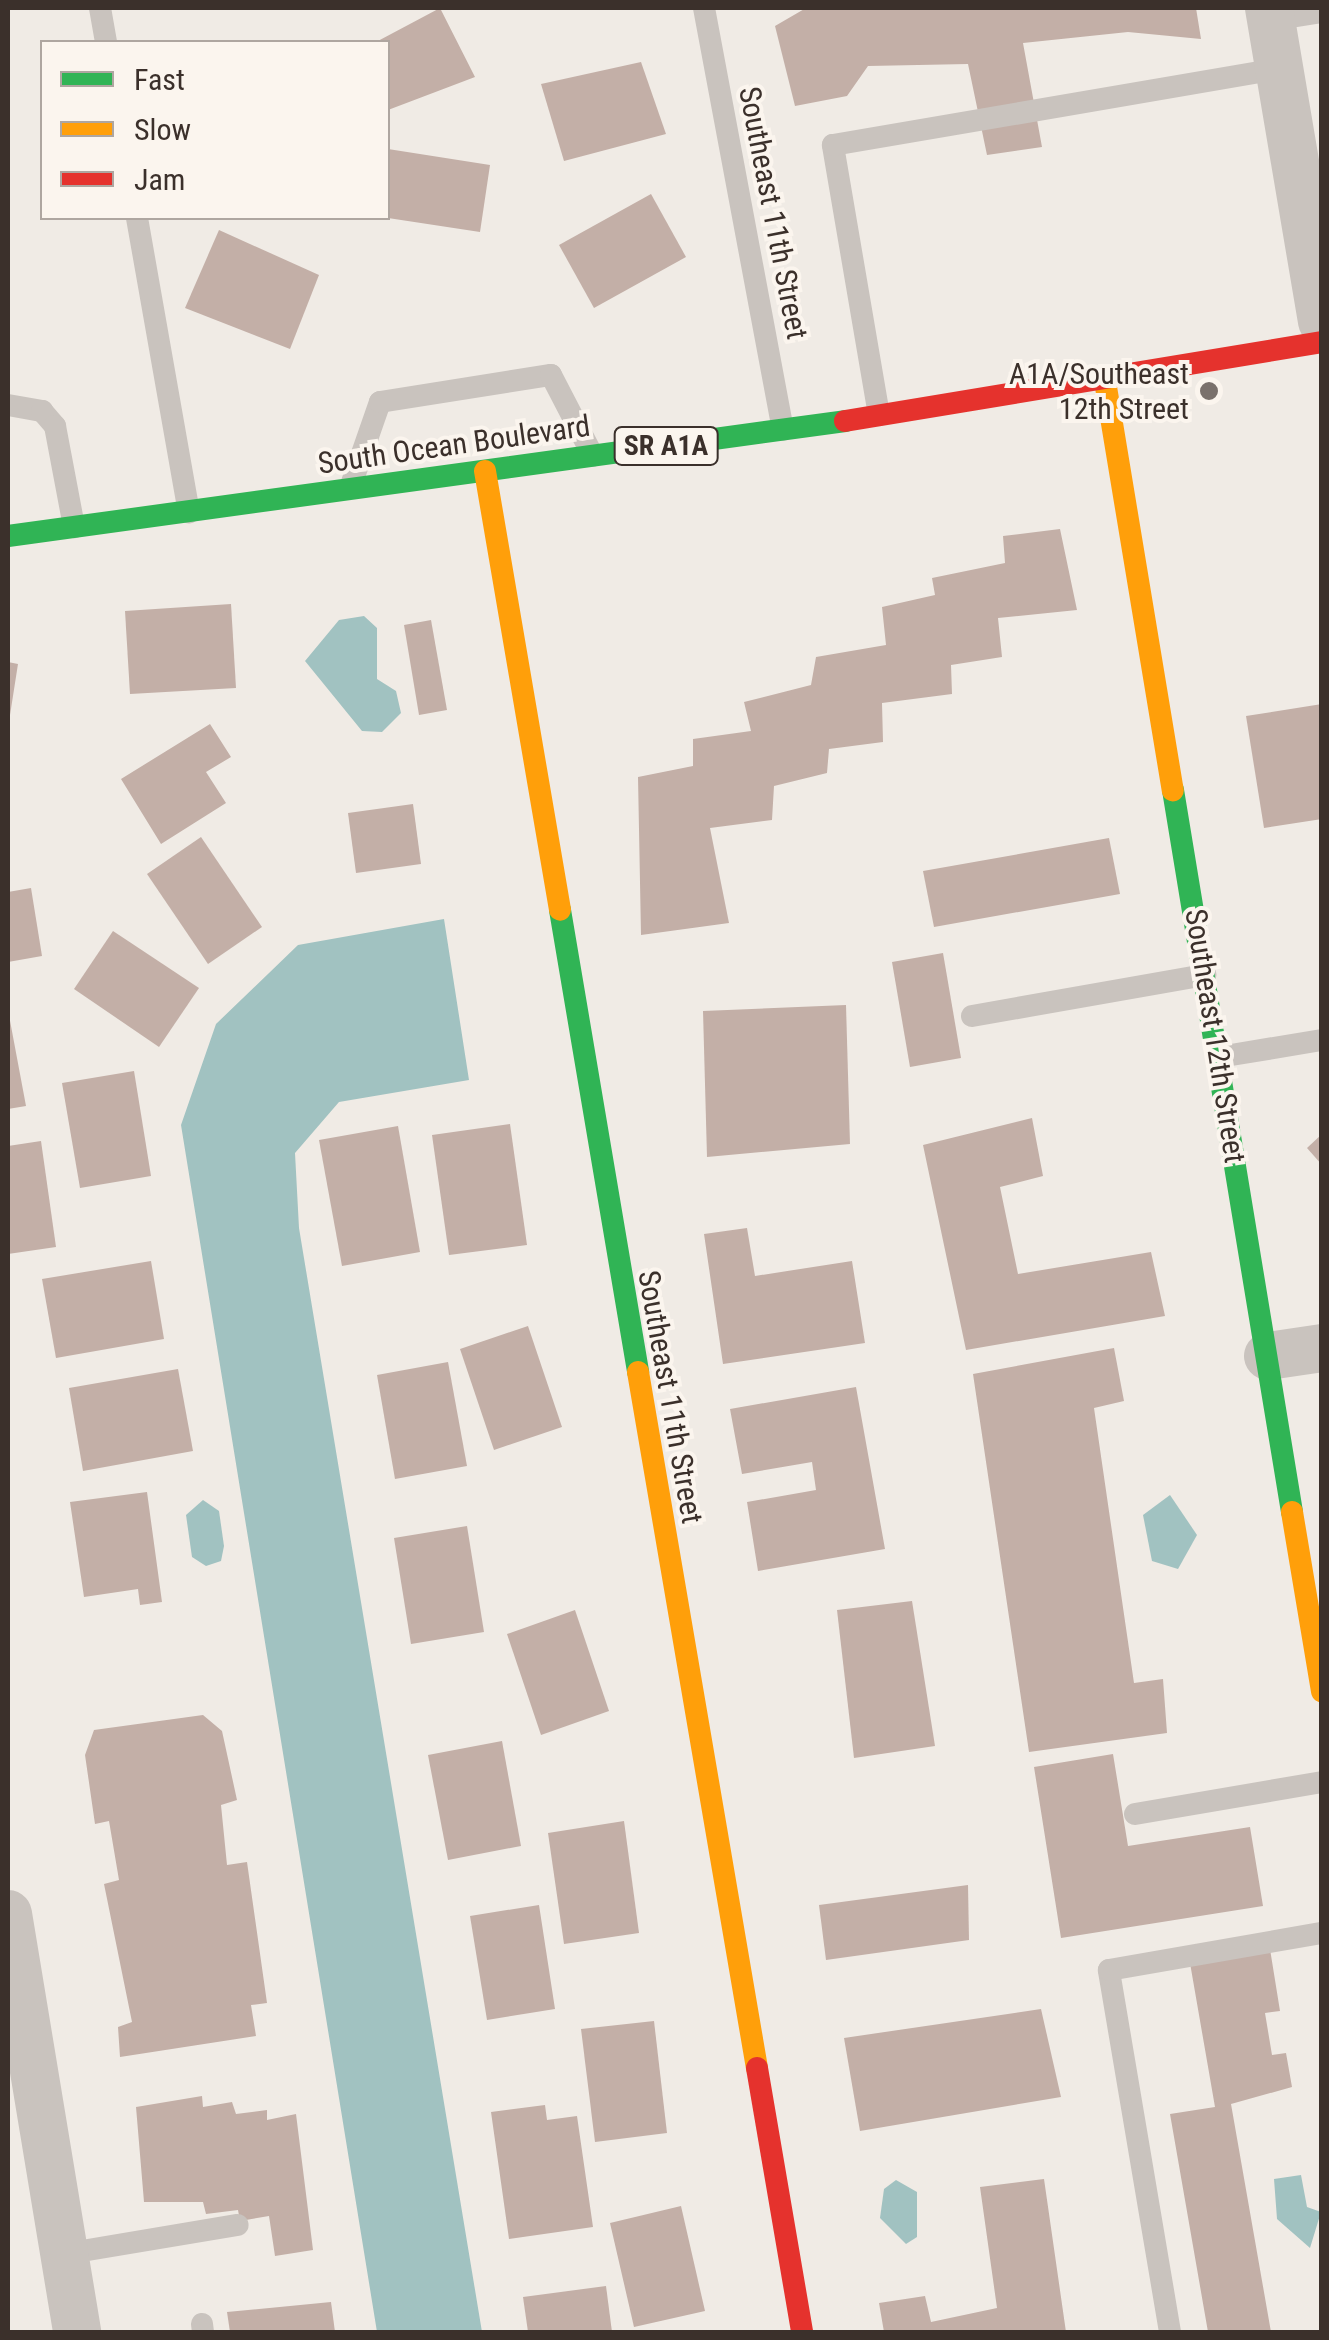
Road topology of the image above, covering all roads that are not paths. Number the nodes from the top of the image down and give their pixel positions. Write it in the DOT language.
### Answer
graph roads {
  1 [pos="100,8"];
  2 [pos="704,8"];
  3 [pos="1322,12"];
  4 [pos="1271,14"];
  5 [pos="106,40"];
  6 [pos="1280,70"];
  7 [pos="1313,215"];
  8 [pos="137,220"];
  9 [pos="1322,322"];
  10 [pos="1322,342"];
  11 [pos="1105,380"];
  12 [pos="8,405"];
  13 [pos="879,416"];
  14 [pos="783,430"];
  15 [pos="593,456"];
  16 [pos="485,470"];
  17 [pos="349,490"];
  18 [pos="189,512"];
  19 [pos="74,527"];
  20 [pos="8,536"];
  21 [pos="1205,975"];
  22 [pos="972,1016"];
  23 [pos="1322,1040"];
  24 [pos="1218,1056"];
  25 [pos="1322,1348"];
  26 [pos="1268,1356"];
  27 [pos="1322,1692"];
  28 [pos="1322,1782"];
  29 [pos="1135,1814"];
  30 [pos="8,1914"];
  31 [pos="1322,1933"];
  32 [pos="238,2225"];
  33 [pos="64,2254"];
  34 [pos="77,2332"];
  35 [pos="802,2332"];
  36 [pos="1170,2332"];
  1 -- 5 [label="lane"];
  2 -- 14 [label="lane, Southeast 11th Street"];
  3 -- 4 [label="lane"];
  4 -- 6 [label="street"];
  6 -- 7 [label="street"];
  6 -- 13 [label="lane"];
  7 -- 9 [label="street"];
  8 -- 18 [label="lane"];
  10 -- 11 [label="street, South Ocean Boulevard / SR A1A"];
  11 -- 13 [label="street, South Ocean Boulevard / SR A1A"];
  11 -- 21 [label="street, Southeast 12th Street"];
  12 -- 19 [label="lane"];
  13 -- 14 [label="street, South Ocean Boulevard / SR A1A"];
  14 -- 15 [label="street, South Ocean Boulevard / SR A1A"];
  15 -- 16 [label="street, South Ocean Boulevard / SR A1A"];
  15 -- 17 [label="lane"];
  16 -- 17 [label="street, South Ocean Boulevard / SR A1A"];
  16 -- 35 [label="street, Southeast 11th Street"];
  17 -- 18 [label="street, South Ocean Boulevard / SR A1A"];
  18 -- 19 [label="street, South Ocean Boulevard / SR A1A"];
  19 -- 20 [label="street, South Ocean Boulevard / SR A1A"];
  21 -- 22 [label="lane"];
  21 -- 24 [label="street, Southeast 12th Street"];
  23 -- 24 [label="lane"];
  24 -- 26 [label="street, Southeast 12th Street"];
  25 -- 26 [label="street"];
  26 -- 27 [label="street, Southeast 12th Street"];
  28 -- 29 [label="lane"];
  30 -- 33 [label="street"];
  31 -- 36 [label="lane"];
  32 -- 33 [label="lane"];
  33 -- 34 [label="street"];
}
